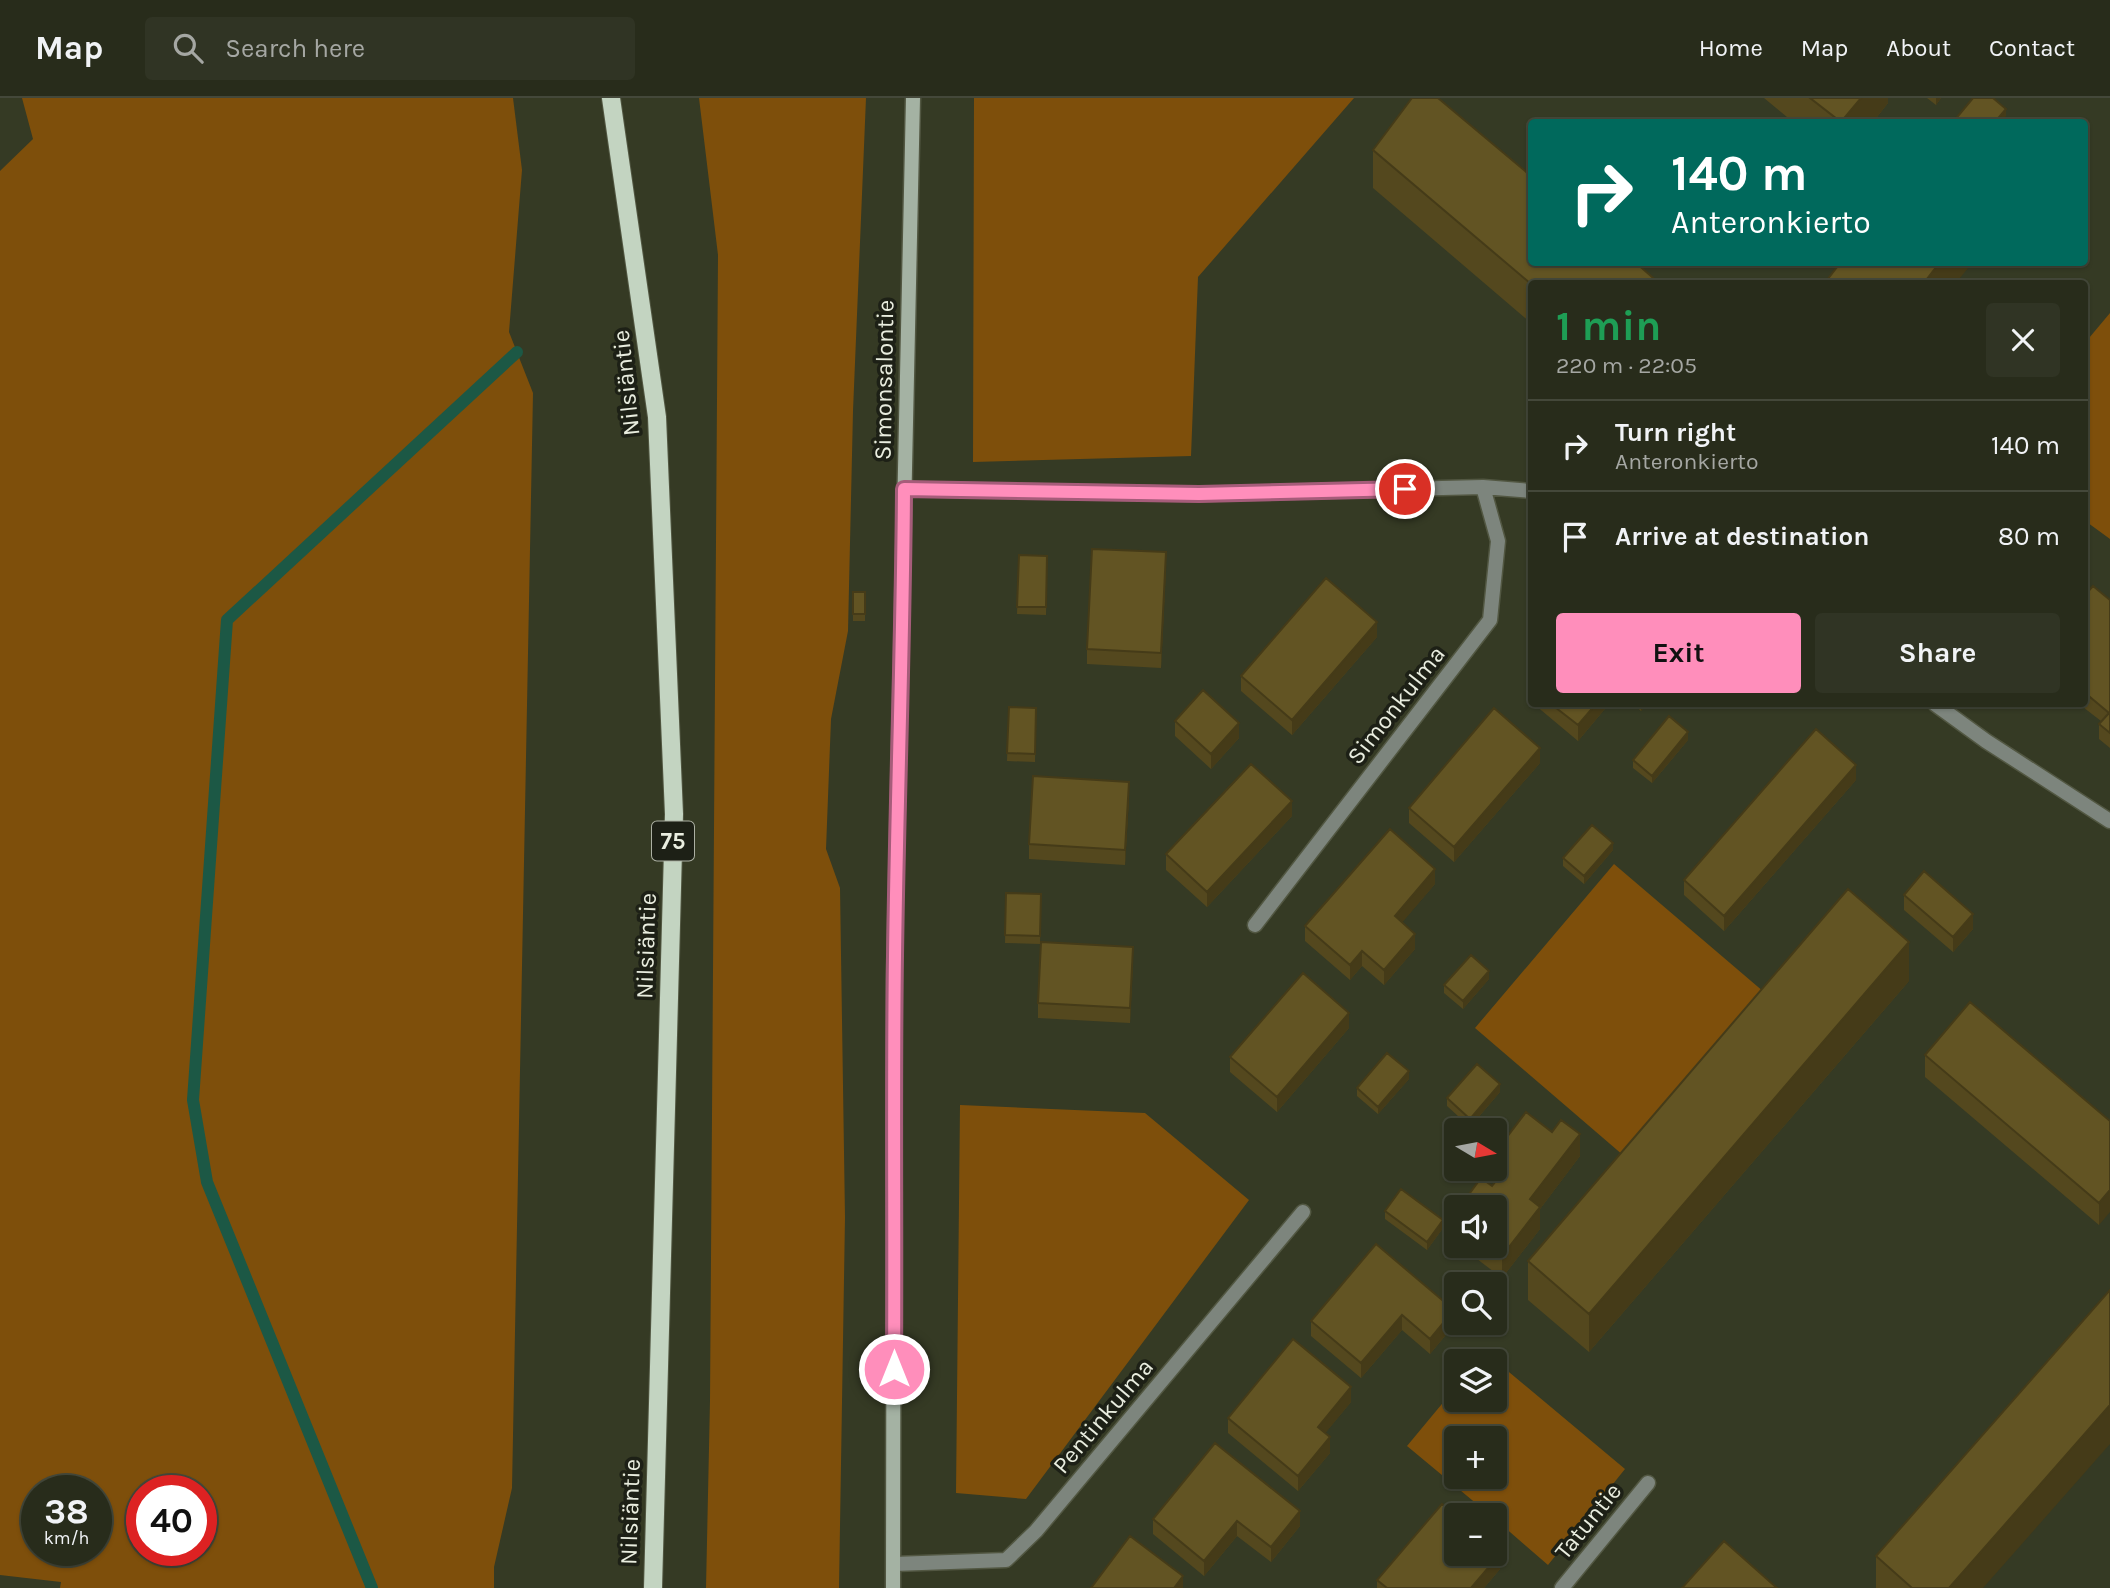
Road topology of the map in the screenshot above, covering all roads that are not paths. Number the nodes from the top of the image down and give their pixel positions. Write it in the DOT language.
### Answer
graph roads {
  1 [pos="611,98"];
  2 [pos="913,98"];
  3 [pos="1483,487"];
  4 [pos="904,489"];
  5 [pos="1528,491"];
  6 [pos="1939,707"];
  7 [pos="2110,821"];
  8 [pos="1255,925"];
  9 [pos="1303,1212"];
  10 [pos="1648,1483"];
  11 [pos="894,1564"];
  12 [pos="653,1588"];
  13 [pos="893,1588"];
  14 [pos="1562,1588"];
  1 -- 12 [label="main road, Nilsiäntie / 75"];
  2 -- 4 [label="street, Simonsalontie"];
  3 -- 4 [label="street"];
  3 -- 5 [label="street"];
  3 -- 8 [label="street, Simonkulma"];
  4 -- 11 [label="street, Simonsalontie"];
  6 -- 7 [label="street"];
  9 -- 11 [label="street, Pentinkulma"];
  10 -- 14 [label="street, Tatuntie"];
  11 -- 13 [label="street, Simonsalontie"];
}
